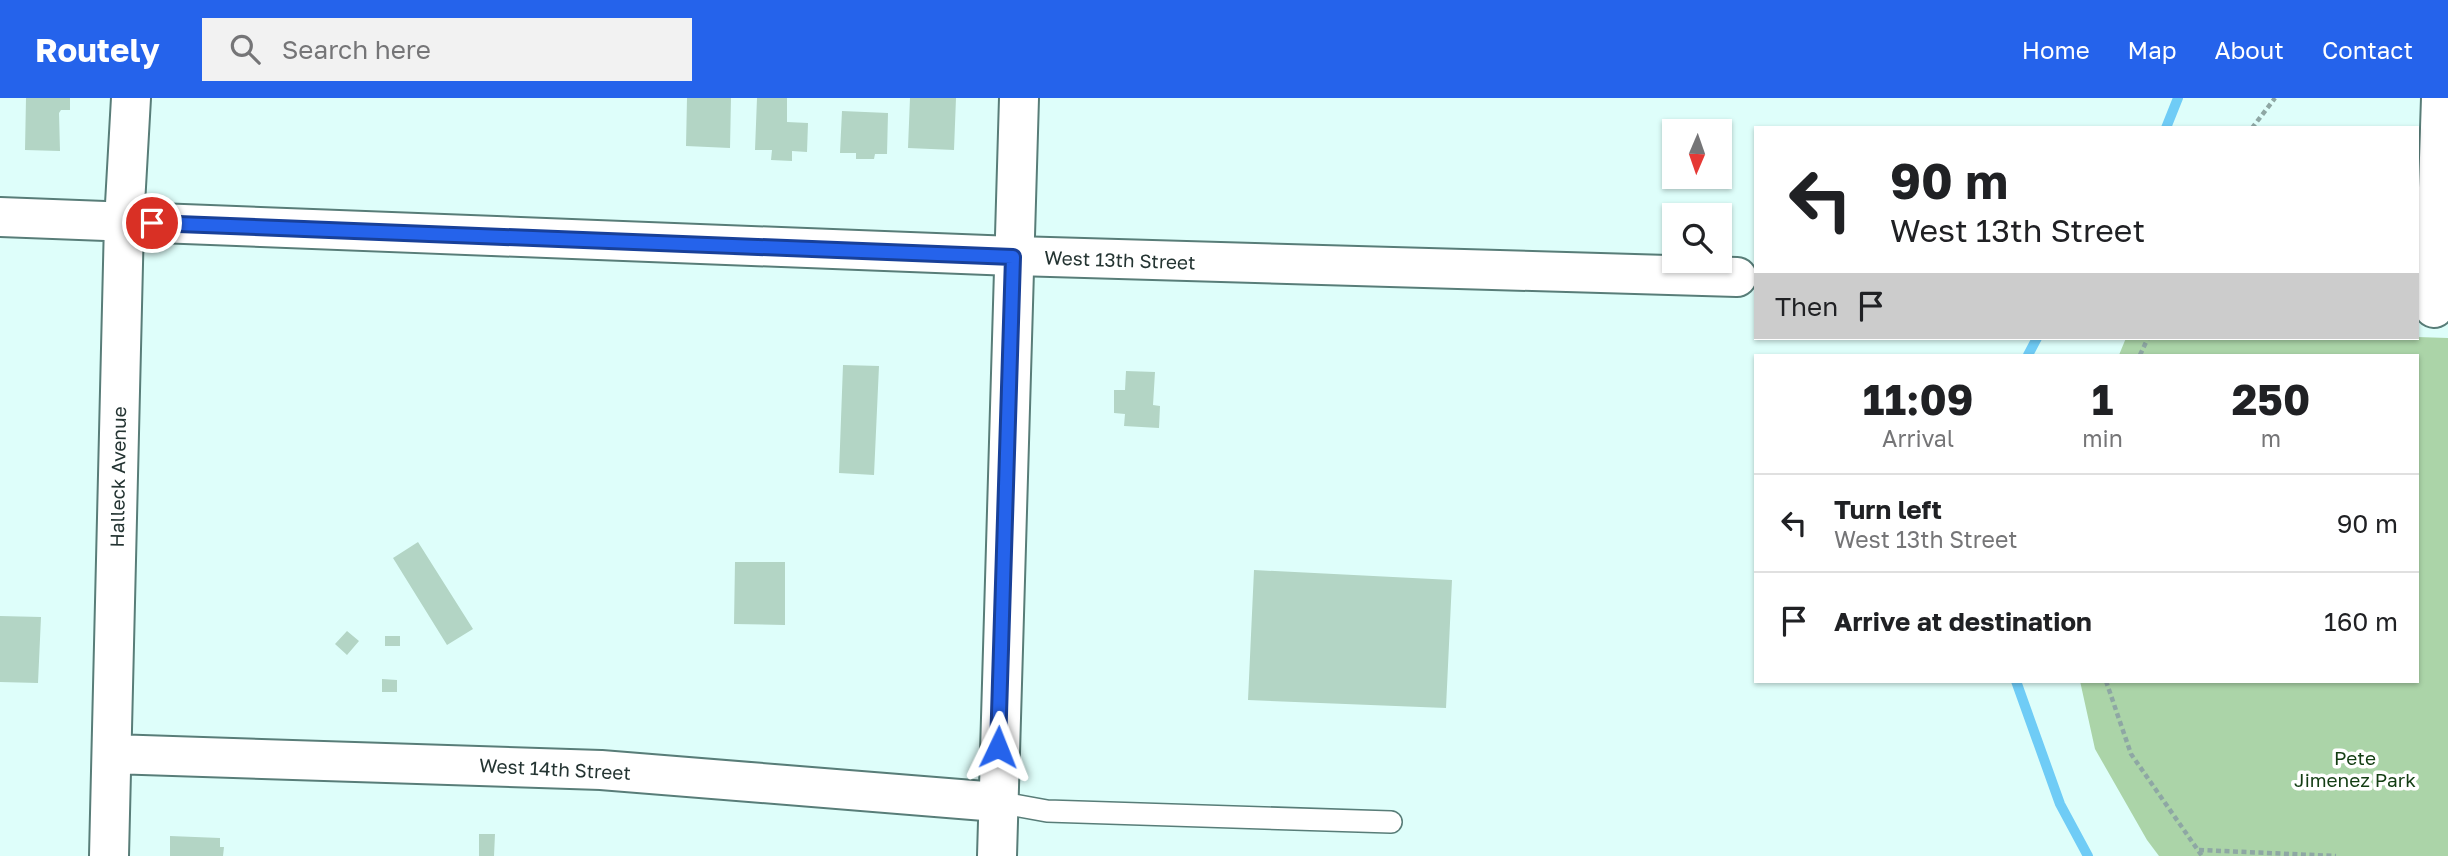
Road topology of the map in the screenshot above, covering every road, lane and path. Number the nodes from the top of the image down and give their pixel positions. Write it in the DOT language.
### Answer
graph roads {
  1 [pos="131,98"];
  2 [pos="1019,98"];
  3 [pos="2275,98"];
  4 [pos="2441,98"];
  5 [pos="2254,126"];
  6 [pos="0,217"];
  7 [pos="124,222"];
  8 [pos="1013,257"];
  9 [pos="1737,277"];
  10 [pos="2433,308"];
  11 [pos="2107,683"];
  12 [pos="112,754"];
  13 [pos="997,802"];
  14 [pos="1391,821"];
  15 [pos="2198,850"];
  16 [pos="109,856"];
  17 [pos="997,856"];
  18 [pos="2202,856"];
  19 [pos="2336,856"];
  1 -- 7 [label="street, Halleck Avenue"];
  2 -- 8 [label="street"];
  3 -- 5 [label="path"];
  4 -- 10 [label="street"];
  6 -- 7 [label="street, West 13th Street"];
  7 -- 8 [label="street, West 13th Street"];
  7 -- 12 [label="street, Halleck Avenue"];
  8 -- 9 [label="street, West 13th Street"];
  8 -- 13 [label="street"];
  11 -- 15 [label="path"];
  12 -- 13 [label="street, West 14th Street"];
  12 -- 16 [label="street, Halleck Avenue"];
  13 -- 14 [label="lane"];
  13 -- 17 [label="street"];
  15 -- 18 [label="path"];
  15 -- 19 [label="path"];
}
